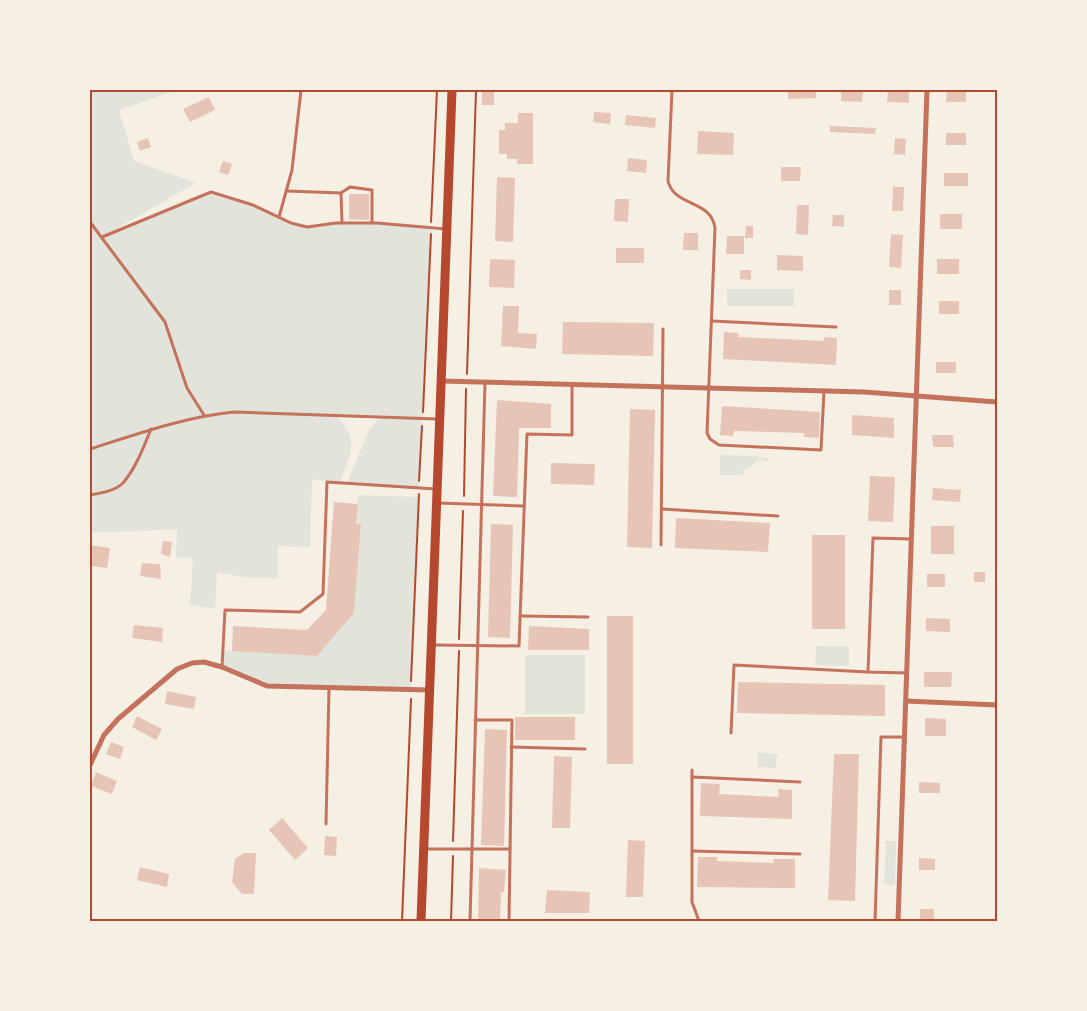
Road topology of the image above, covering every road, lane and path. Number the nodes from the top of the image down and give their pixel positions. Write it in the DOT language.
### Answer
graph roads {
  1 [pos="301,90"];
  2 [pos="437,90"];
  3 [pos="452,90"];
  4 [pos="476,90"];
  5 [pos="672,90"];
  6 [pos="927,90"];
  7 [pos="287,191"];
  8 [pos="341,193"];
  9 [pos="279,217"];
  10 [pos="90,222"];
  11 [pos="342,223"];
  12 [pos="372,223"];
  13 [pos="431,227"];
  14 [pos="447,229"];
  15 [pos="102,237"];
  16 [pos="712,321"];
  17 [pos="836,327"];
  18 [pos="663,329"];
  19 [pos="440,381"];
  20 [pos="467,381"];
  21 [pos="485,382"];
  22 [pos="572,384"];
  23 [pos="662,386"];
  24 [pos="710,387"];
  25 [pos="824,391"];
  26 [pos="916,396"];
  27 [pos="997,402"];
  28 [pos="204,415"];
  29 [pos="422,418"];
  30 [pos="439,419"];
  31 [pos="151,428"];
  32 [pos="90,449"];
  33 [pos="419,488"];
  34 [pos="436,490"];
  35 [pos="90,495"];
  36 [pos="436,503"];
  37 [pos="463,504"];
  38 [pos="482,504"];
  39 [pos="524,506"];
  40 [pos="662,509"];
  41 [pos="778,516"];
  42 [pos="911,539"];
  43 [pos="662,545"];
  44 [pos="520,616"];
  45 [pos="588,617"];
  46 [pos="430,645"];
  47 [pos="478,646"];
  48 [pos="222,667"];
  49 [pos="868,672"];
  50 [pos="907,673"];
  51 [pos="330,689"];
  52 [pos="411,690"];
  53 [pos="429,690"];
  54 [pos="906,701"];
  55 [pos="997,705"];
  56 [pos="475,720"];
  57 [pos="731,733"];
  58 [pos="905,738"];
  59 [pos="511,747"];
  60 [pos="585,749"];
  61 [pos="90,765"];
  62 [pos="692,770"];
  63 [pos="692,777"];
  64 [pos="800,782"];
  65 [pos="326,824"];
  66 [pos="423,849"];
  67 [pos="453,849"];
  68 [pos="472,849"];
  69 [pos="510,849"];
  70 [pos="692,851"];
  71 [pos="800,854"];
  72 [pos="402,921"];
  73 [pos="421,921"];
  74 [pos="451,921"];
  75 [pos="470,921"];
  76 [pos="509,921"];
  77 [pos="698,921"];
  78 [pos="875,921"];
  79 [pos="898,921"];
  1 -- 7 [label="lane"];
  2 -- 13 [label="path"];
  3 -- 14 [label="main road"];
  4 -- 20 [label="path"];
  5 -- 16 [label="lane"];
  6 -- 26 [label="street"];
  7 -- 8 [label="lane"];
  7 -- 9 [label="lane"];
  8 -- 11 [label="lane"];
  8 -- 12 [label="lane"];
  9 -- 11 [label="lane"];
  9 -- 15 [label="lane"];
  10 -- 15 [label="lane"];
  11 -- 12 [label="lane"];
  12 -- 13 [label="lane"];
  13 -- 14 [label="lane"];
  13 -- 29 [label="path"];
  14 -- 19 [label="main road"];
  15 -- 28 [label="lane"];
  16 -- 17 [label="lane"];
  16 -- 24 [label="lane"];
  18 -- 23 [label="lane"];
  19 -- 20 [label="street"];
  19 -- 30 [label="main road"];
  20 -- 21 [label="street"];
  20 -- 37 [label="path"];
  21 -- 22 [label="street"];
  21 -- 38 [label="lane"];
  22 -- 23 [label="street"];
  22 -- 39 [label="lane"];
  23 -- 24 [label="street"];
  23 -- 40 [label="lane"];
  24 -- 25 [label="street"];
  24 -- 25 [label="lane"];
  25 -- 26 [label="street"];
  26 -- 27 [label="street"];
  26 -- 42 [label="street"];
  28 -- 29 [label="lane"];
  28 -- 31 [label="lane"];
  29 -- 30 [label="lane"];
  29 -- 33 [label="path"];
  30 -- 34 [label="main road"];
  31 -- 32 [label="lane"];
  31 -- 35 [label="lane"];
  33 -- 34 [label="lane"];
  33 -- 48 [label="lane"];
  33 -- 52 [label="path"];
  34 -- 36 [label="main road"];
  36 -- 37 [label="lane"];
  36 -- 46 [label="main road"];
  37 -- 38 [label="lane"];
  37 -- 67 [label="path"];
  38 -- 39 [label="lane"];
  38 -- 47 [label="lane"];
  39 -- 44 [label="lane"];
  40 -- 41 [label="lane"];
  40 -- 43 [label="lane"];
  42 -- 49 [label="lane"];
  42 -- 50 [label="street"];
  44 -- 45 [label="lane"];
  44 -- 47 [label="lane"];
  46 -- 47 [label="lane"];
  46 -- 53 [label="main road"];
  47 -- 56 [label="lane"];
  48 -- 51 [label="street"];
  48 -- 61 [label="street"];
  49 -- 50 [label="lane"];
  49 -- 57 [label="lane"];
  50 -- 54 [label="street"];
  51 -- 52 [label="street"];
  51 -- 65 [label="lane"];
  52 -- 53 [label="street"];
  52 -- 72 [label="path"];
  53 -- 66 [label="main road"];
  54 -- 55 [label="street"];
  54 -- 58 [label="street"];
  56 -- 59 [label="lane"];
  56 -- 68 [label="lane"];
  58 -- 78 [label="lane"];
  58 -- 79 [label="street"];
  59 -- 60 [label="lane"];
  59 -- 69 [label="lane"];
  62 -- 63 [label="lane"];
  63 -- 64 [label="lane"];
  63 -- 70 [label="lane"];
  66 -- 67 [label="lane"];
  66 -- 73 [label="main road"];
  67 -- 68 [label="lane"];
  67 -- 74 [label="path"];
  68 -- 69 [label="lane"];
  68 -- 75 [label="lane"];
  69 -- 76 [label="lane"];
  70 -- 71 [label="lane"];
  70 -- 77 [label="lane"];
}
